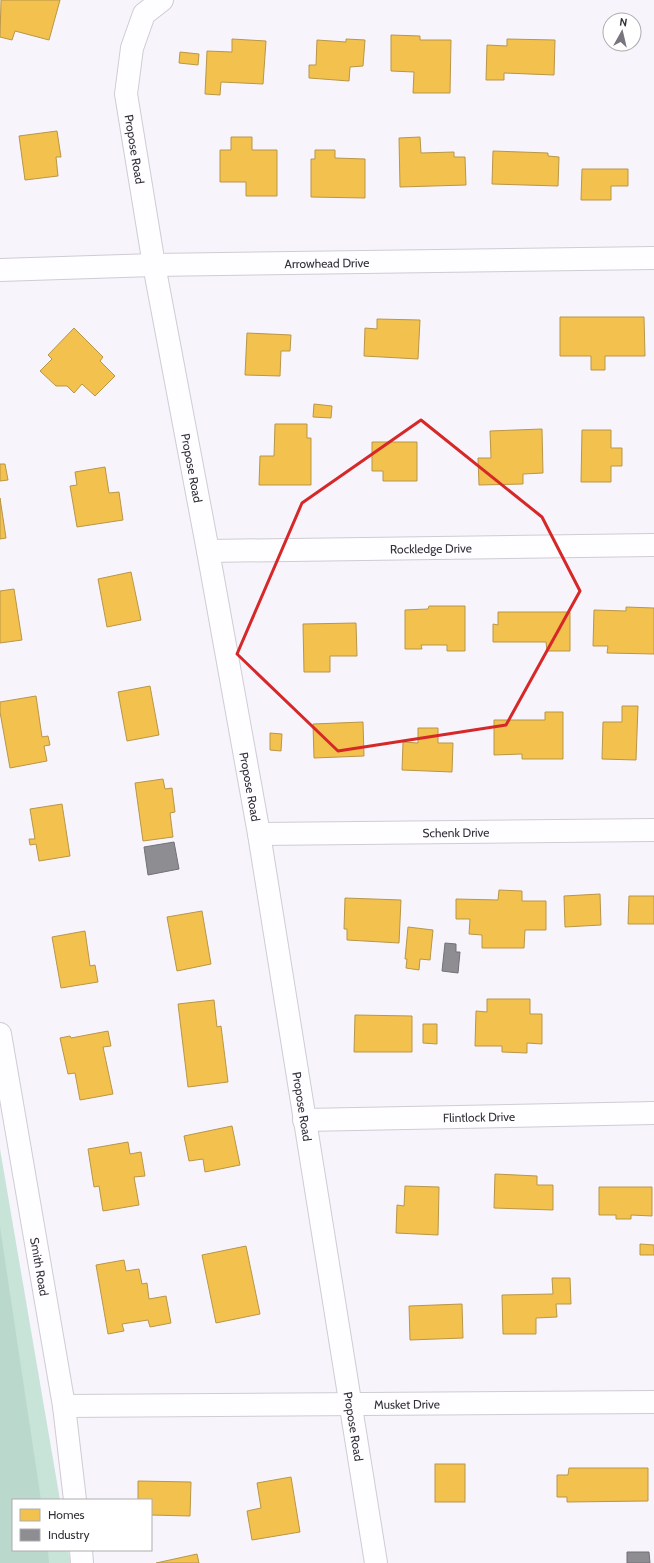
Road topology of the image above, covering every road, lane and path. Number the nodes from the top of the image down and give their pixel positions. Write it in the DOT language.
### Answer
graph roads {
  1 [pos="162,0"];
  2 [pos="654,258"];
  3 [pos="154,265"];
  4 [pos="0,270"];
  5 [pos="654,545"];
  6 [pos="208,551"];
  7 [pos="654,830"];
  8 [pos="259,834"];
  9 [pos="0,1034"];
  10 [pos="654,1113"];
  11 [pos="304,1120"];
  12 [pos="654,1402"];
  13 [pos="351,1404"];
  14 [pos="64,1406"];
  15 [pos="76,1499"];
  16 [pos="81,1551"];
  17 [pos="82,1563"];
  18 [pos="376,1563"];
  1 -- 3 [label="street, Propose Road"];
  2 -- 3 [label="street, Arrowhead Drive"];
  3 -- 4 [label="street, Arrowhead Drive"];
  3 -- 6 [label="street, Propose Road"];
  5 -- 6 [label="street, Rockledge Drive"];
  6 -- 8 [label="street, Propose Road"];
  7 -- 8 [label="street, Schenk Drive"];
  8 -- 11 [label="street, Propose Road"];
  9 -- 14 [label="street, Smith Road"];
  10 -- 11 [label="street, Flintlock Drive"];
  11 -- 13 [label="street, Propose Road"];
  12 -- 13 [label="street, Musket Drive"];
  13 -- 14 [label="street, Musket Drive"];
  13 -- 18 [label="street, Propose Road"];
  14 -- 15 [label="street, Smith Road"];
  16 -- 17 [label="street"];
}
